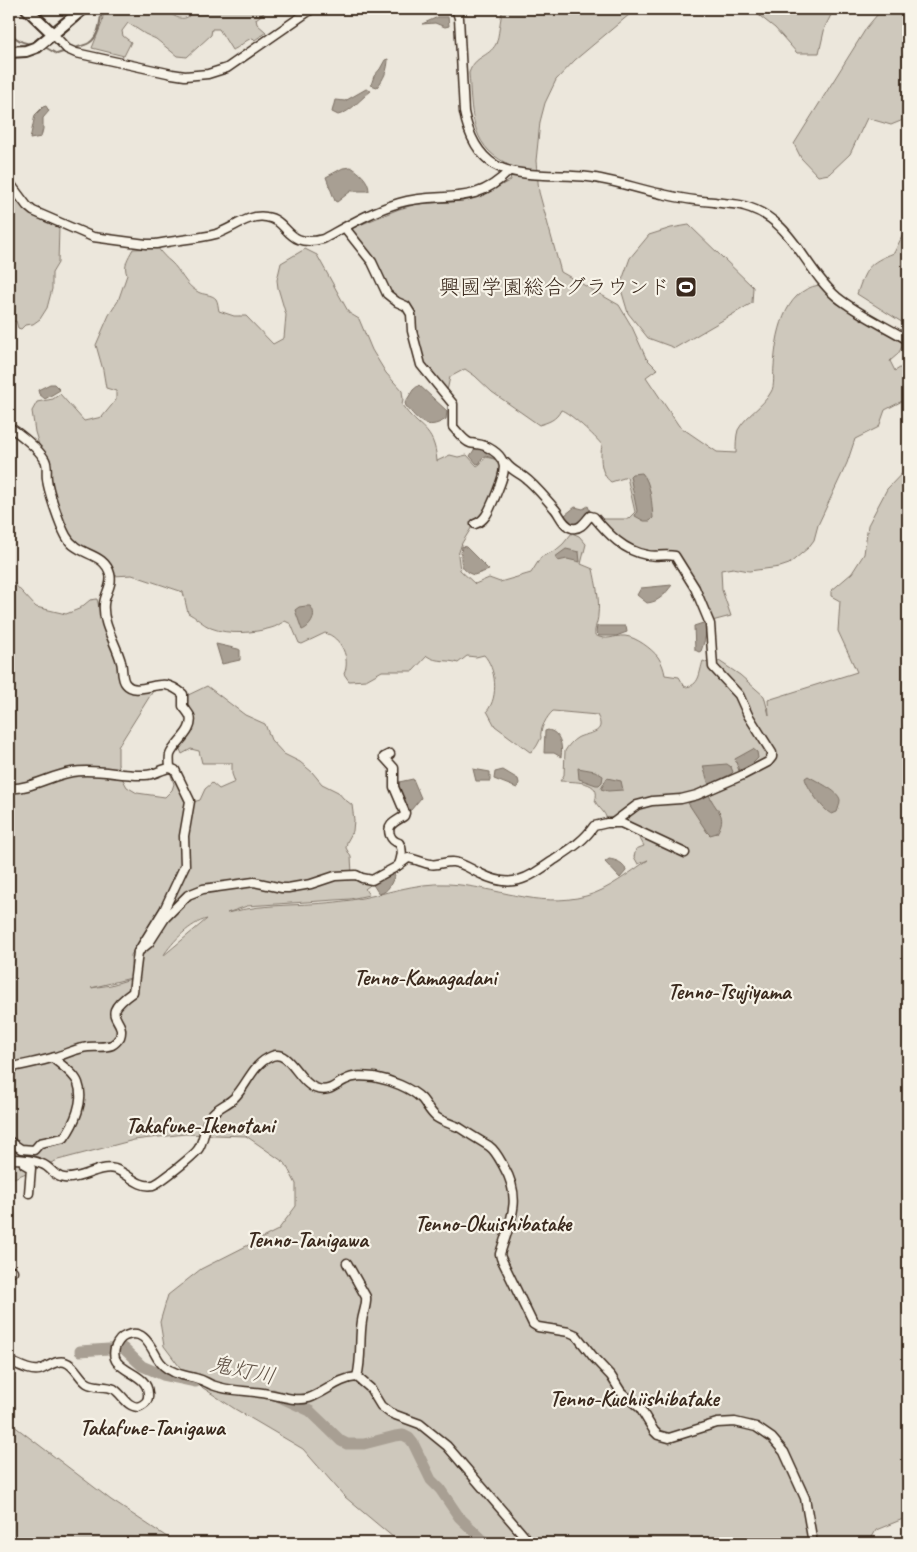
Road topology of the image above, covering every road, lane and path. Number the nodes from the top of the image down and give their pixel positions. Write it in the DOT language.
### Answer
graph roads {
  1 [pos="27,9"];
  2 [pos="83,9"];
  3 [pos="312,9"];
  4 [pos="456,9"];
  5 [pos="53,34"];
  6 [pos="9,52"];
  7 [pos="509,171"];
  8 [pos="9,182"];
  9 [pos="345,228"];
  10 [pos="908,340"];
  11 [pos="9,426"];
  12 [pos="504,463"];
  13 [pos="476,524"];
  14 [pos="390,754"];
  15 [pos="170,768"];
  16 [pos="9,788"];
  17 [pos="613,823"];
  18 [pos="686,853"];
  19 [pos="399,865"];
  20 [pos="138,952"];
  21 [pos="53,1058"];
  22 [pos="9,1068"];
  23 [pos="9,1141"];
  24 [pos="9,1159"];
  25 [pos="24,1161"];
  26 [pos="29,1193"];
  27 [pos="347,1263"];
  28 [pos="9,1361"];
  29 [pos="357,1377"];
  30 [pos="530,1543"];
  31 [pos="813,1543"];
  1 -- 5 [label="main road"];
  2 -- 5 [label="main road"];
  3 -- 5 [label="street"];
  4 -- 7 [label="street"];
  5 -- 6 [label="main road"];
  7 -- 9 [label="street"];
  7 -- 10 [label="street"];
  8 -- 9 [label="street"];
  9 -- 12 [label="street"];
  11 -- 15 [label="street"];
  12 -- 13 [label="street"];
  12 -- 17 [label="street"];
  14 -- 19 [label="street"];
  15 -- 16 [label="street"];
  15 -- 20 [label="street"];
  17 -- 18 [label="street"];
  17 -- 19 [label="street"];
  19 -- 20 [label="street"];
  20 -- 21 [label="street"];
  21 -- 22 [label="street"];
  21 -- 23 [label="street"];
  24 -- 25 [label="street"];
  25 -- 26 [label="street"];
  25 -- 31 [label="street"];
  27 -- 29 [label="street"];
  28 -- 29 [label="street"];
  29 -- 30 [label="street"];
}
